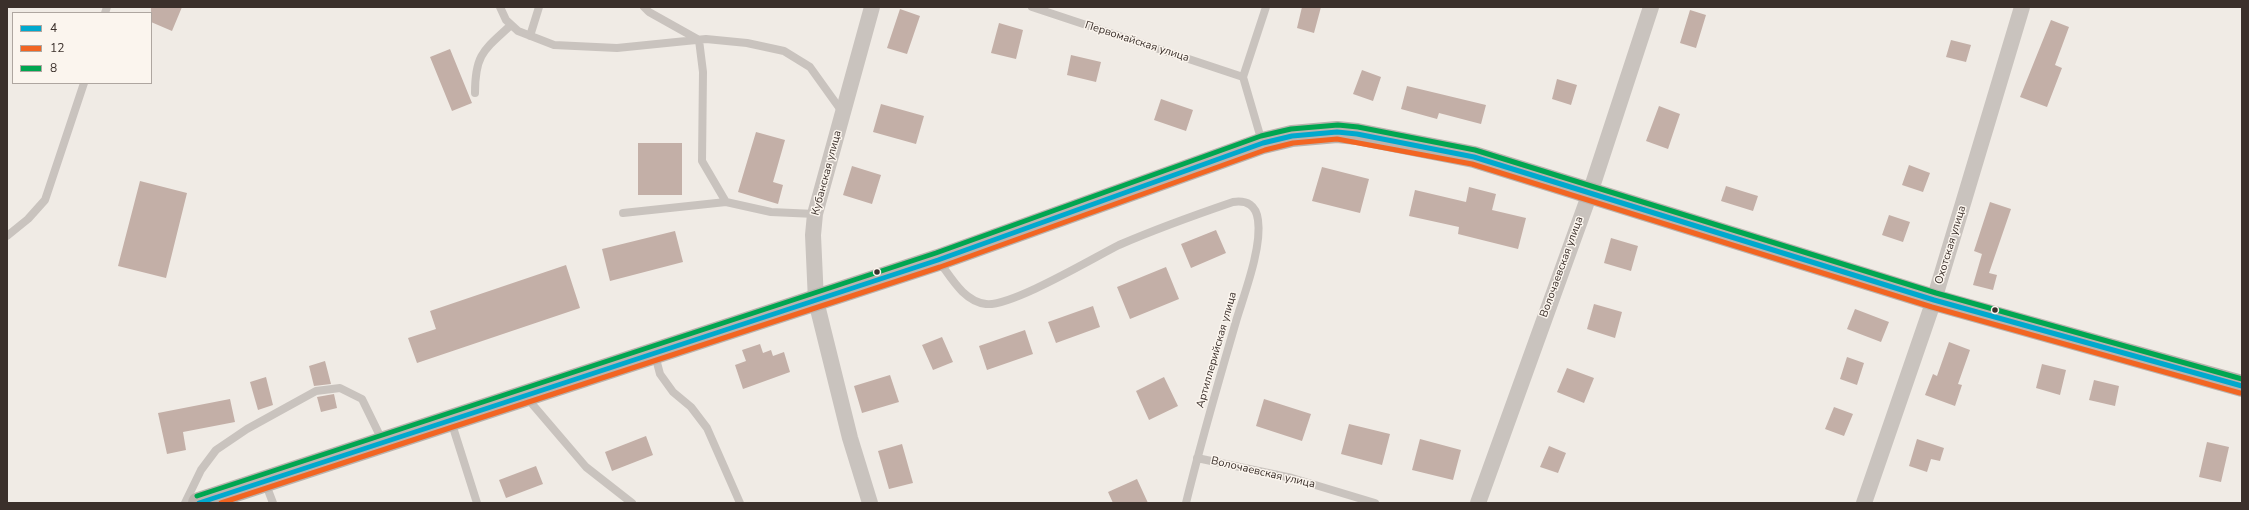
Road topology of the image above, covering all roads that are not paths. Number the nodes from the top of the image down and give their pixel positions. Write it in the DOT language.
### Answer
graph roads {
  1 [pos="500,7"];
  2 [pos="539,7"];
  3 [pos="644,7"];
  4 [pos="872,7"];
  5 [pos="1032,7"];
  6 [pos="1266,7"];
  7 [pos="1651,7"];
  8 [pos="2022,7"];
  9 [pos="511,25"];
  10 [pos="530,36"];
  11 [pos="699,40"];
  12 [pos="1243,76"];
  13 [pos="84,84"];
  14 [pos="475,93"];
  15 [pos="843,114"];
  16 [pos="1263,143"];
  17 [pos="1590,193"];
  18 [pos="726,202"];
  19 [pos="623,213"];
  20 [pos="815,214"];
  21 [pos="7,236"];
  22 [pos="938,260"];
  23 [pos="1934,300"];
  24 [pos="816,301"];
  25 [pos="654,352"];
  26 [pos="2242,386"];
  27 [pos="525,396"];
  28 [pos="448,421"];
  29 [pos="386,441"];
  30 [pos="1197,458"];
  31 [pos="265,481"];
  32 [pos="185,503"];
  33 [pos="199,503"];
  34 [pos="273,503"];
  35 [pos="478,503"];
  36 [pos="632,503"];
  37 [pos="740,503"];
  38 [pos="870,503"];
  39 [pos="1186,503"];
  40 [pos="1375,503"];
  41 [pos="1478,503"];
  42 [pos="1864,503"];
  1 -- 9 [label="lane"];
  2 -- 10 [label="lane"];
  3 -- 11 [label="lane"];
  4 -- 15 [label="street, Кубанская улица"];
  5 -- 12 [label="lane, Первомайская улица"];
  6 -- 12 [label="lane"];
  7 -- 17 [label="street, Волочаевская улица"];
  8 -- 23 [label="street, Охотская улица"];
  9 -- 10 [label="lane"];
  9 -- 14 [label="lane"];
  10 -- 11 [label="lane"];
  11 -- 15 [label="lane"];
  11 -- 18 [label="lane"];
  12 -- 16 [label="lane"];
  13 -- 21 [label="lane"];
  15 -- 20 [label="street, Кубанская улица"];
  16 -- 17 [label="main road"];
  16 -- 22 [label="main road"];
  17 -- 23 [label="main road"];
  17 -- 41 [label="street, Волочаевская улица"];
  18 -- 19 [label="lane"];
  18 -- 20 [label="lane"];
  20 -- 24 [label="street, Кубанская улица"];
  22 -- 24 [label="main road"];
  22 -- 30 [label="lane, Артиллерийская улица"];
  23 -- 26 [label="main road"];
  23 -- 42 [label="street, Охотская улица"];
  24 -- 25 [label="main road"];
  24 -- 38 [label="street, Кубанская улица"];
  25 -- 27 [label="main road"];
  25 -- 37 [label="lane"];
  27 -- 28 [label="main road"];
  27 -- 36 [label="lane"];
  28 -- 29 [label="main road"];
  28 -- 35 [label="lane"];
  29 -- 31 [label="main road"];
  29 -- 32 [label="lane"];
  30 -- 39 [label="lane, Артиллерийская улица"];
  30 -- 40 [label="lane, Волочаевская улица"];
  31 -- 33 [label="main road"];
  31 -- 34 [label="lane"];
}
